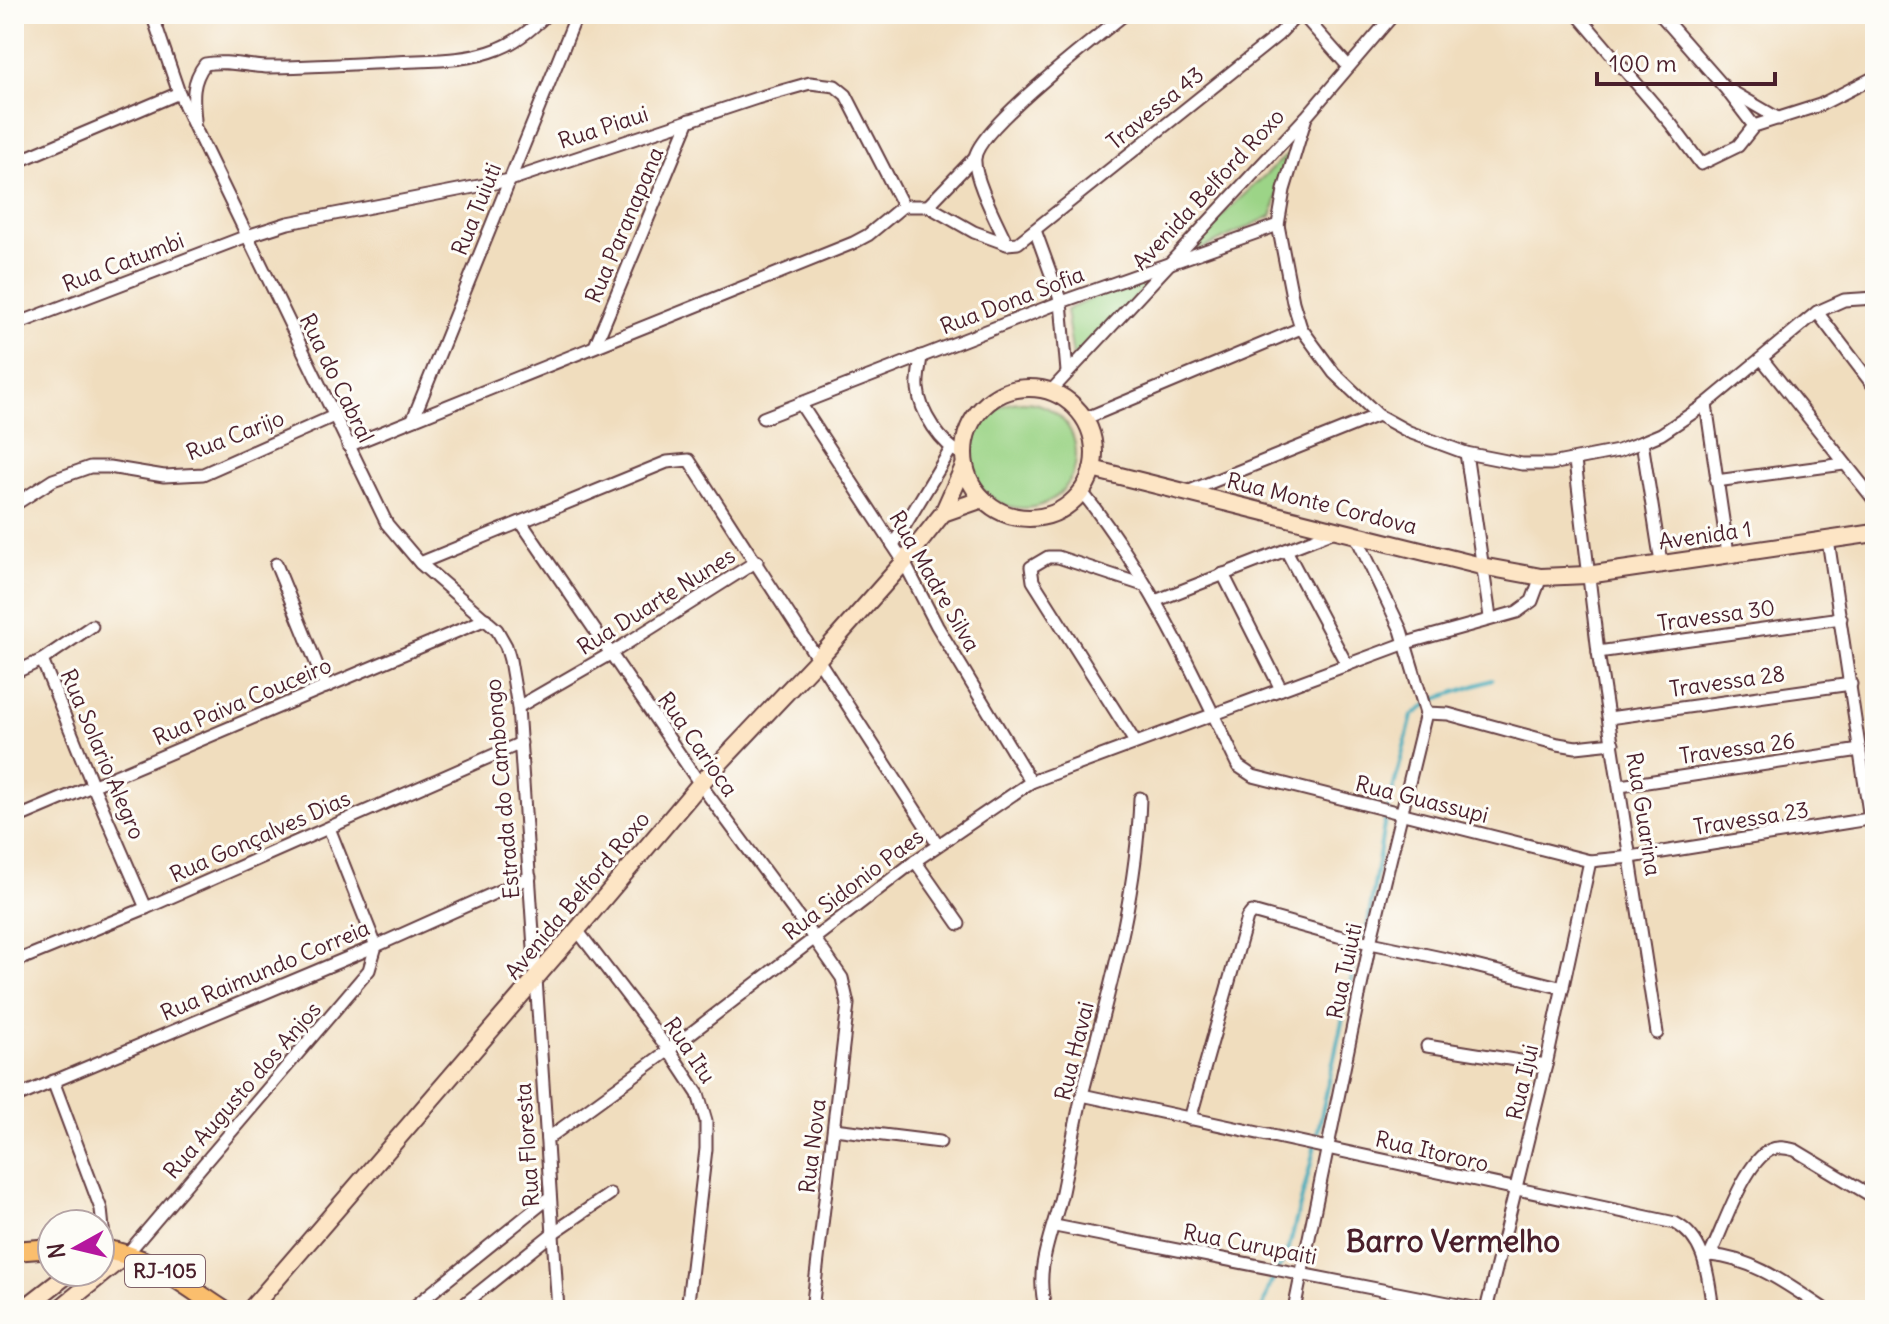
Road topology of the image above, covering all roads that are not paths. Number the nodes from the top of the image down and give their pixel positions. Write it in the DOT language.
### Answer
graph roads {
  1 [pos="152,14"];
  2 [pos="547,14"];
  3 [pos="577,14"];
  4 [pos="1125,14"];
  5 [pos="1300,14"];
  6 [pos="1394,14"];
  7 [pos="1577,14"];
  8 [pos="1660,14"];
  9 [pos="1668,19"];
  10 [pos="1348,66"];
  11 [pos="1875,77"];
  12 [pos="1725,88"];
  13 [pos="179,93"];
  14 [pos="1306,117"];
  15 [pos="1779,119"];
  16 [pos="689,120"];
  17 [pos="1754,126"];
  18 [pos="196,130"];
  19 [pos="975,157"];
  20 [pos="14,163"];
  21 [pos="510,180"];
  22 [pos="903,206"];
  23 [pos="928,206"];
  24 [pos="1278,225"];
  25 [pos="1035,230"];
  26 [pos="247,236"];
  27 [pos="1007,244"];
  28 [pos="1165,267"];
  29 [pos="1875,298"];
  30 [pos="1061,302"];
  31 [pos="1817,312"];
  32 [pos="14,325"];
  33 [pos="1301,328"];
  34 [pos="595,346"];
  35 [pos="921,356"];
  36 [pos="1762,359"];
  37 [pos="1067,372"];
  38 [pos="1875,388"];
  39 [pos="1051,391"];
  40 [pos="800,403"];
  41 [pos="1706,404"];
  42 [pos="1378,415"];
  43 [pos="334,416"];
  44 [pos="763,418"];
  45 [pos="413,419"];
  46 [pos="1084,419"];
  47 [pos="1642,442"];
  48 [pos="348,446"];
  49 [pos="1466,453"];
  50 [pos="960,456"];
  51 [pos="1575,461"];
  52 [pos="1844,464"];
  53 [pos="1092,469"];
  54 [pos="1716,481"];
  55 [pos="1082,492"];
  56 [pos="1187,492"];
  57 [pos="983,499"];
  58 [pos="1875,501"];
  59 [pos="14,505"];
  60 [pos="943,513"];
  61 [pos="521,522"];
  62 [pos="1337,530"];
  63 [pos="1875,533"];
  64 [pos="1355,534"];
  65 [pos="1828,540"];
  66 [pos="893,545"];
  67 [pos="1286,550"];
  68 [pos="1728,554"];
  69 [pos="757,561"];
  70 [pos="904,562"];
  71 [pos="420,563"];
  72 [pos="1661,563"];
  73 [pos="276,564"];
  74 [pos="1481,566"];
  75 [pos="1223,574"];
  76 [pos="1587,575"];
  77 [pos="1541,577"];
  78 [pos="1147,586"];
  79 [pos="1155,601"];
  80 [pos="1490,617"];
  81 [pos="1841,618"];
  82 [pos="486,619"];
  83 [pos="92,626"];
  84 [pos="1406,643"];
  85 [pos="506,646"];
  86 [pos="1598,652"];
  87 [pos="610,654"];
  88 [pos="819,658"];
  89 [pos="42,660"];
  90 [pos="1347,665"];
  91 [pos="14,673"];
  92 [pos="1851,684"];
  93 [pos="326,687"];
  94 [pos="1281,689"];
  95 [pos="518,707"];
  96 [pos="1425,708"];
  97 [pos="1214,714"];
  98 [pos="1609,718"];
  99 [pos="1135,742"];
  100 [pos="521,743"];
  101 [pos="1613,743"];
  102 [pos="1860,750"];
  103 [pos="1031,782"];
  104 [pos="700,784"];
  105 [pos="93,786"];
  106 [pos="1620,786"];
  107 [pos="1140,798"];
  108 [pos="1395,812"];
  109 [pos="14,819"];
  110 [pos="1872,819"];
  111 [pos="329,828"];
  112 [pos="938,845"];
  113 [pos="1631,857"];
  114 [pos="915,861"];
  115 [pos="1590,861"];
  116 [pos="530,877"];
  117 [pos="146,908"];
  118 [pos="959,924"];
  119 [pos="577,930"];
  120 [pos="814,938"];
  121 [pos="1363,941"];
  122 [pos="376,946"];
  123 [pos="14,962"];
  124 [pos="536,977"];
  125 [pos="845,986"];
  126 [pos="1563,988"];
  127 [pos="1657,1033"];
  128 [pos="1427,1046"];
  129 [pos="669,1050"];
  130 [pos="1546,1065"];
  131 [pos="53,1081"];
  132 [pos="1082,1095"];
  133 [pos="14,1098"];
  134 [pos="1190,1119"];
  135 [pos="834,1129"];
  136 [pos="547,1139"];
  137 [pos="940,1142"];
  138 [pos="1324,1148"];
  139 [pos="1517,1190"];
  140 [pos="610,1194"];
  141 [pos="550,1197"];
  142 [pos="1875,1198"];
  143 [pos="101,1208"];
  144 [pos="1055,1226"];
  145 [pos="553,1233"];
  146 [pos="36,1249"];
  147 [pos="14,1251"];
  148 [pos="116,1251"];
  149 [pos="127,1254"];
  150 [pos="1707,1257"];
  151 [pos="1301,1275"];
  152 [pos="50,1288"];
  153 [pos="22,1310"];
  154 [pos="58,1310"];
  155 [pos="223,1310"];
  156 [pos="250,1310"];
  157 [pos="410,1310"];
  158 [pos="457,1310"];
  159 [pos="558,1310"];
  160 [pos="687,1310"];
  161 [pos="812,1310"];
  162 [pos="1046,1310"];
  163 [pos="1294,1310"];
  164 [pos="1485,1310"];
  165 [pos="1713,1310"];
  166 [pos="1826,1310"];
  1 -- 13 [label="street, Rua do Cabral"];
  2 -- 18 [label="street"];
  3 -- 21 [label="street, Rua Tuiuti"];
  4 -- 19 [label="street"];
  5 -- 10 [label="street"];
  5 -- 25 [label="street, Travessa 43"];
  6 -- 10 [label="street, Avenida Belford Roxo"];
  7 -- 17 [label="street"];
  8 -- 9 [label="street"];
  9 -- 12 [label="street"];
  10 -- 14 [label="street, Avenida Belford Roxo"];
  11 -- 15 [label="street"];
  12 -- 15 [label="street"];
  12 -- 17 [label="street"];
  13 -- 18 [label="street, Rua do Cabral"];
  13 -- 20 [label="street"];
  14 -- 24 [label="street"];
  14 -- 28 [label="street, Avenida Belford Roxo"];
  15 -- 17 [label="street"];
  16 -- 21 [label="street, Rua Piaui"];
  16 -- 22 [label="street, Rua Piaui"];
  16 -- 34 [label="street, Rua Paranapana"];
  18 -- 26 [label="street, Rua do Cabral"];
  19 -- 23 [label="street"];
  19 -- 27 [label="street"];
  21 -- 26 [label="street, Rua Piaui"];
  21 -- 45 [label="street, Rua Tuiuti"];
  22 -- 23 [label="street"];
  22 -- 34 [label="street"];
  23 -- 27 [label="street"];
  24 -- 28 [label="street, Rua Dona Sofia"];
  24 -- 33 [label="street"];
  25 -- 27 [label="street, Travessa 43"];
  25 -- 30 [label="street"];
  26 -- 32 [label="street, Rua Catumbi"];
  26 -- 43 [label="street, Rua do Cabral"];
  28 -- 30 [label="street, Rua Dona Sofia"];
  28 -- 37 [label="street, Avenida Belford Roxo"];
  29 -- 31 [label="street"];
  30 -- 35 [label="street, Rua Dona Sofia"];
  30 -- 37 [label="street"];
  31 -- 36 [label="street"];
  31 -- 38 [label="street"];
  33 -- 42 [label="street"];
  33 -- 46 [label="street"];
  34 -- 45 [label="street"];
  35 -- 40 [label="street, Rua Dona Sofia"];
  35 -- 50 [label="street"];
  36 -- 41 [label="street"];
  36 -- 52 [label="street"];
  37 -- 39 [label="street, Avenida Belford Roxo"];
  39 -- 46 [label="street"];
  39 -- 50 [label="street, Avenida Belford Roxo"];
  40 -- 44 [label="street, Rua Dona Sofia"];
  40 -- 66 [label="street, Rua Madre Silva"];
  41 -- 47 [label="street"];
  41 -- 54 [label="street"];
  42 -- 49 [label="street"];
  42 -- 56 [label="street"];
  43 -- 48 [label="street, Rua do Cabral"];
  43 -- 59 [label="street, Rua Carijo"];
  45 -- 48 [label="street"];
  46 -- 53 [label="street"];
  47 -- 51 [label="street"];
  47 -- 72 [label="street"];
  48 -- 71 [label="street, Rua do Cabral"];
  49 -- 51 [label="street"];
  49 -- 74 [label="street"];
  50 -- 57 [label="street"];
  50 -- 60 [label="street, Avenida Belford Roxo"];
  50 -- 66 [label="street"];
  51 -- 76 [label="street"];
  52 -- 54 [label="street"];
  52 -- 58 [label="street"];
  53 -- 55 [label="street"];
  53 -- 56 [label="street, Rua Monte Cordova"];
  54 -- 68 [label="street"];
  55 -- 57 [label="street"];
  55 -- 78 [label="street"];
  56 -- 62 [label="street, Rua Monte Cordova"];
  57 -- 60 [label="street"];
  60 -- 70 [label="street, Avenida Belford Roxo"];
  61 -- 69 [label="street"];
  61 -- 71 [label="street"];
  61 -- 87 [label="street, Rua Carioca"];
  62 -- 64 [label="street, Rua Monte Cordova"];
  62 -- 67 [label="street"];
  63 -- 65 [label="street, Avenida 1"];
  64 -- 74 [label="street, Rua Monte Cordova"];
  64 -- 84 [label="street"];
  65 -- 68 [label="street, Avenida 1"];
  65 -- 81 [label="street"];
  66 -- 70 [label="street, Rua Madre Silva"];
  67 -- 75 [label="street"];
  67 -- 90 [label="street"];
  68 -- 72 [label="street, Avenida 1"];
  69 -- 87 [label="street, Rua Duarte Nunes"];
  69 -- 88 [label="street, Rua Duarte Nunes"];
  70 -- 88 [label="street, Avenida Belford Roxo"];
  70 -- 103 [label="street, Rua Madre Silva"];
  71 -- 82 [label="street, Rua do Cabral"];
  72 -- 76 [label="street, Avenida 1"];
  73 -- 93 [label="street"];
  74 -- 77 [label="street, Rua Monte Cordova"];
  74 -- 80 [label="street"];
  75 -- 79 [label="street"];
  75 -- 94 [label="street"];
  76 -- 77 [label="street, Avenida 1"];
  76 -- 86 [label="street"];
  77 -- 80 [label="street, Rua Sidonio Paes"];
  78 -- 79 [label="street"];
  78 -- 99 [label="street"];
  79 -- 97 [label="street"];
  80 -- 84 [label="street, Rua Sidonio Paes"];
  81 -- 86 [label="street, Travessa 30"];
  81 -- 92 [label="street"];
  82 -- 85 [label="street, Rua do Cabral"];
  82 -- 93 [label="street, Rua Paiva Couceiro"];
  83 -- 89 [label="street"];
  84 -- 90 [label="street, Rua Sidonio Paes"];
  84 -- 96 [label="street"];
  85 -- 95 [label="street, Estrada do Cambongo"];
  86 -- 98 [label="street"];
  87 -- 95 [label="street, Rua Duarte Nunes"];
  87 -- 104 [label="street, Rua Carioca"];
  88 -- 104 [label="street, Avenida Belford Roxo"];
  88 -- 112 [label="street, Rua Duarte Nunes"];
  89 -- 91 [label="street"];
  89 -- 105 [label="street, Rua Solario Alegro"];
  90 -- 94 [label="street, Rua Sidonio Paes"];
  92 -- 98 [label="street, Travessa 28"];
  92 -- 102 [label="street"];
  93 -- 105 [label="street, Rua Paiva Couceiro"];
  94 -- 97 [label="street, Rua Sidonio Paes"];
  95 -- 100 [label="street, Estrada do Cambongo"];
  96 -- 101 [label="street, Rua Guarina"];
  96 -- 108 [label="street, Rua Tuiuti"];
  97 -- 99 [label="street, Rua Sidonio Paes"];
  97 -- 108 [label="street, Rua Guassupi"];
  98 -- 101 [label="street"];
  99 -- 103 [label="street, Rua Sidonio Paes"];
  100 -- 111 [label="street, Rua Gonçalves Dias"];
  100 -- 116 [label="street, Estrada do Cambongo"];
  101 -- 106 [label="street, Rua Guarina"];
  102 -- 106 [label="street, Travessa 26"];
  102 -- 110 [label="street"];
  103 -- 112 [label="street, Rua Sidonio Paes"];
  104 -- 119 [label="street, Avenida Belford Roxo"];
  104 -- 120 [label="street, Rua Carioca"];
  105 -- 109 [label="street, Rua Paiva Couceiro"];
  105 -- 117 [label="street, Rua Solario Alegro"];
  106 -- 113 [label="street, Rua Guarina"];
  107 -- 132 [label="street, Rua Havai"];
  108 -- 115 [label="street, Rua Guassupi"];
  108 -- 121 [label="street, Rua Tuiuti"];
  110 -- 113 [label="street, Travessa 23"];
  111 -- 117 [label="street, Rua Gonçalves Dias"];
  111 -- 122 [label="street"];
  112 -- 114 [label="street, Rua Sidonio Paes"];
  113 -- 115 [label="street, Travessa 23"];
  113 -- 127 [label="street, Rua Guarina"];
  114 -- 118 [label="street"];
  114 -- 120 [label="street, Rua Sidonio Paes"];
  115 -- 126 [label="street, Rua Ijui"];
  116 -- 122 [label="street, Rua Raimundo Correia"];
  116 -- 124 [label="street, Estrada do Cambongo"];
  117 -- 123 [label="street, Rua Gonçalves Dias"];
  119 -- 124 [label="street, Avenida Belford Roxo"];
  119 -- 129 [label="street, Rua Itu"];
  120 -- 125 [label="street, Rua Carioca"];
  120 -- 129 [label="street, Rua Sidonio Paes"];
  121 -- 126 [label="street"];
  121 -- 134 [label="street"];
  121 -- 138 [label="street, Rua Tuiuti"];
  122 -- 131 [label="street, Rua Raimundo Correia"];
  122 -- 149 [label="street, Rua Augusto dos Anjos"];
  124 -- 136 [label="street, Rua Floresta"];
  124 -- 156 [label="street, Avenida Belford Roxo"];
  125 -- 135 [label="street, Rua Nova"];
  126 -- 130 [label="street, Rua Ijui"];
  128 -- 130 [label="street"];
  129 -- 136 [label="street, Rua Sidonio Paes"];
  129 -- 160 [label="street, Rua Itu"];
  130 -- 139 [label="street, Rua Ijui"];
  131 -- 133 [label="street, Rua Raimundo Correia"];
  131 -- 143 [label="street"];
  132 -- 134 [label="street, Rua Itororo"];
  132 -- 144 [label="street, Rua Havai"];
  134 -- 138 [label="street, Rua Itororo"];
  135 -- 137 [label="street"];
  135 -- 161 [label="street, Rua Nova"];
  136 -- 141 [label="street, Rua Floresta"];
  138 -- 139 [label="street, Rua Itororo"];
  138 -- 151 [label="street, Rua Tuiuti"];
  139 -- 150 [label="street, Rua Itororo"];
  139 -- 164 [label="street, Rua Ijui"];
  140 -- 145 [label="street"];
  141 -- 145 [label="street, Rua Floresta"];
  141 -- 157 [label="street"];
  142 -- 150 [label="street"];
  144 -- 151 [label="street, Rua Curupaiti"];
  144 -- 162 [label="street, Rua Havai"];
  145 -- 158 [label="street"];
  145 -- 159 [label="street, Rua Floresta"];
  146 -- 147 [label="main road"];
  148 -- 149 [label="main road, RJ-105"];
  149 -- 154 [label="street"];
  149 -- 155 [label="main road, RJ-105"];
  150 -- 165 [label="street, Rua Itororo"];
  150 -- 166 [label="street"];
  151 -- 163 [label="street, Rua Tuiuti"];
  151 -- 164 [label="street, Rua Curupaiti"];
  152 -- 153 [label="street"];
}
